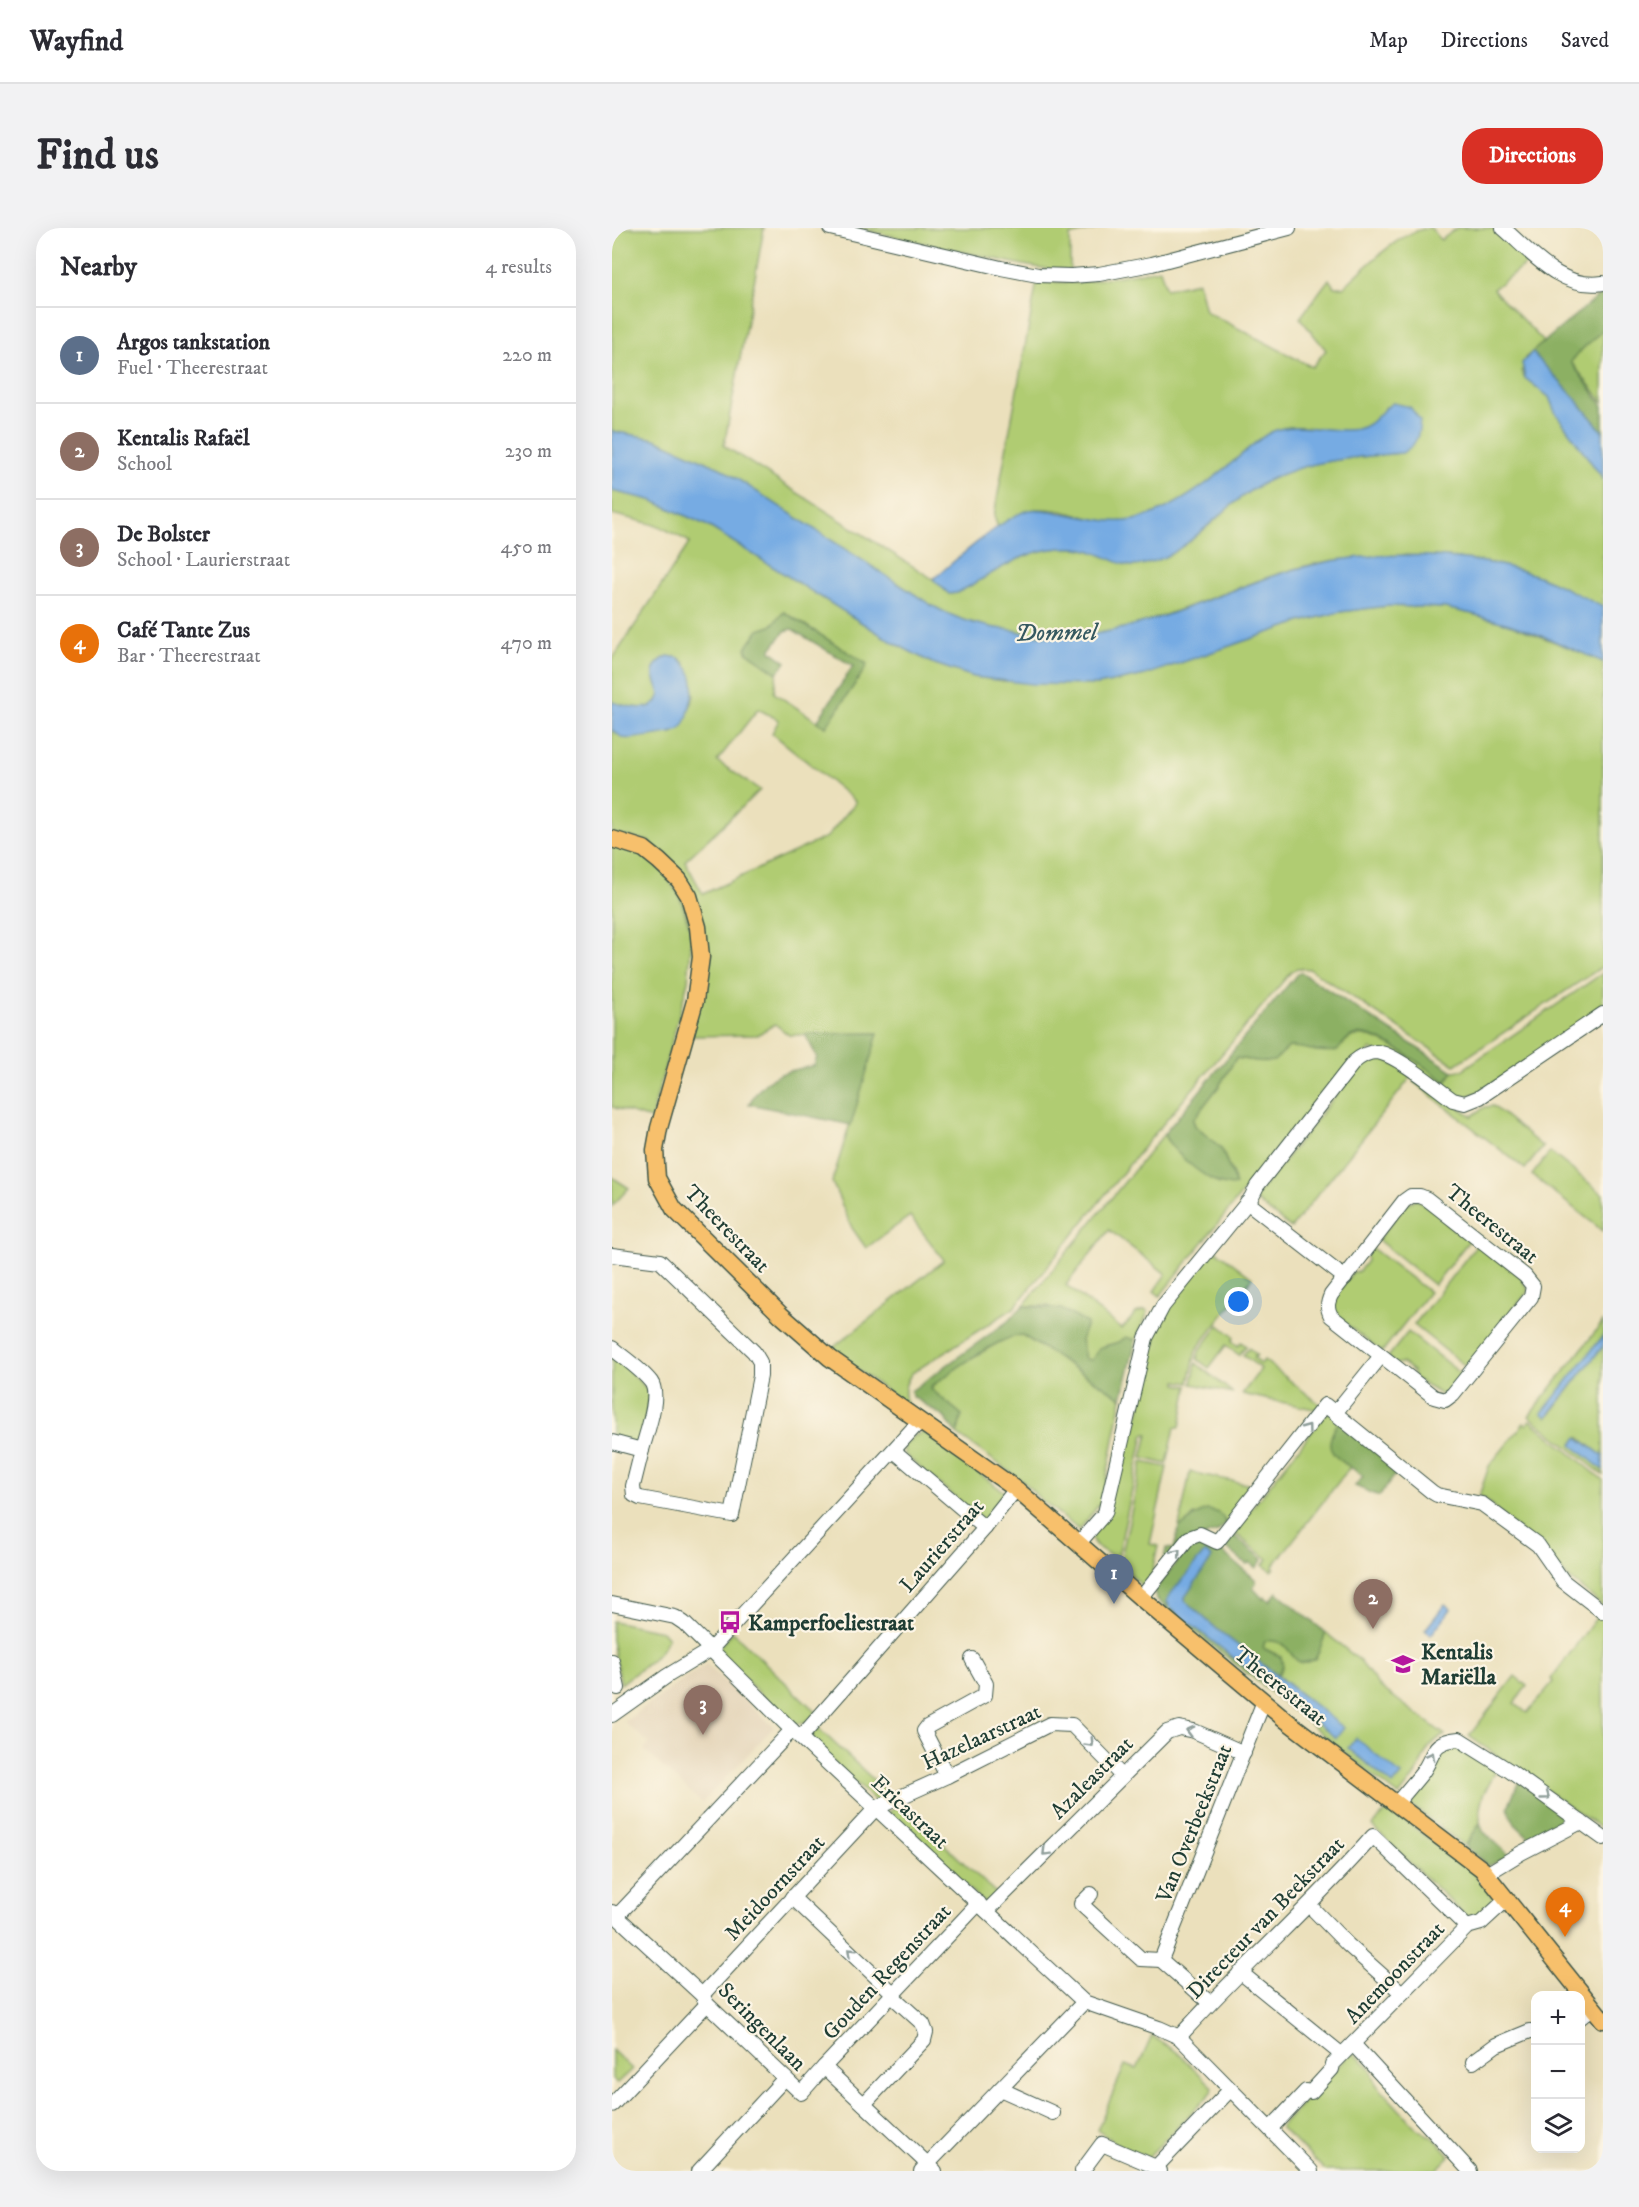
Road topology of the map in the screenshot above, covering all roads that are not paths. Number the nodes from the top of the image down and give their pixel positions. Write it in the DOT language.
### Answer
graph roads {
  1 [pos="830,228"];
  2 [pos="1289,228"];
  3 [pos="1503,228"];
  4 [pos="1603,283"];
  5 [pos="612,839"];
  6 [pos="1603,1014"];
  7 [pos="1247,1202"];
  8 [pos="612,1255"];
  9 [pos="1345,1278"];
  10 [pos="612,1348"];
  11 [pos="1381,1356"];
  12 [pos="1330,1409"];
  13 [pos="920,1421"];
  14 [pos="612,1442"];
  15 [pos="642,1450"];
  16 [pos="894,1451"];
  17 [pos="1016,1488"];
  18 [pos="985,1528"];
  19 [pos="1079,1543"];
  20 [pos="1141,1598"];
  21 [pos="612,1604"];
  22 [pos="1603,1612"];
  23 [pos="710,1650"];
  24 [pos="972,1659"];
  25 [pos="612,1661"];
  26 [pos="618,1688"];
  27 [pos="1264,1701"];
  28 [pos="612,1715"];
  29 [pos="797,1733"];
  30 [pos="1244,1753"];
  31 [pos="947,1776"];
  32 [pos="1122,1776"];
  33 [pos="1397,1803"];
  34 [pos="876,1808"];
  35 [pos="1581,1822"];
  36 [pos="1603,1838"];
  37 [pos="1485,1875"];
  38 [pos="1091,1894"];
  39 [pos="792,1897"];
  40 [pos="1506,1900"];
  41 [pos="1309,1905"];
  42 [pos="983,1907"];
  43 [pos="615,1914"];
  44 [pos="1467,1927"];
  45 [pos="1161,1960"];
  46 [pos="1240,1972"];
  47 [pos="1402,1993"];
  48 [pos="892,1994"];
  49 [pos="704,2000"];
  50 [pos="1084,2002"];
  51 [pos="1210,2003"];
  52 [pos="1592,2015"];
  53 [pos="1531,2031"];
  54 [pos="1179,2037"];
  55 [pos="1353,2044"];
  56 [pos="1341,2054"];
  57 [pos="1473,2062"];
  58 [pos="824,2067"];
  59 [pos="785,2078"];
  60 [pos="1000,2089"];
  61 [pos="1230,2090"];
  62 [pos="615,2097"];
  63 [pos="864,2104"];
  64 [pos="1053,2113"];
  65 [pos="1270,2129"];
  66 [pos="928,2169"];
  67 [pos="1158,2169"];
  68 [pos="1308,2170"];
  69 [pos="699,2171"];
  70 [pos="1082,2171"];
  71 [pos="1470,2171"];
  1 -- 2 [label="street"];
  3 -- 4 [label="street"];
  5 -- 13 [label="main road, Theerestraat"];
  6 -- 7 [label="street"];
  7 -- 9 [label="street"];
  7 -- 19 [label="street"];
  8 -- 15 [label="street"];
  9 -- 11 [label="street, Theerestraat"];
  9 -- 11 [label="street, Theerestraat"];
  10 -- 15 [label="street"];
  11 -- 12 [label="street"];
  20 -- 12 [label="street, one-way"];
  12 -- 22 [label="street"];
  13 -- 16 [label="street"];
  13 -- 17 [label="main road, Theerestraat"];
  14 -- 15 [label="street"];
  16 -- 18 [label="street"];
  16 -- 23 [label="street"];
  17 -- 18 [label="street, Laurierstraat"];
  17 -- 19 [label="main road, Theerestraat"];
  18 -- 29 [label="street, Laurierstraat"];
  19 -- 20 [label="main road, Theerestraat"];
  20 -- 27 [label="main road, Theerestraat"];
  21 -- 23 [label="street, Ericastraat"];
  23 -- 28 [label="street"];
  23 -- 29 [label="street, Ericastraat"];
  24 -- 31 [label="street"];
  25 -- 26 [label="street"];
  27 -- 30 [label="street, Van Overbeekstraat"];
  27 -- 33 [label="main road, Theerestraat"];
  29 -- 34 [label="street, Ericastraat"];
  29 -- 43 [label="street, Laurierstraat"];
  30 -- 32 [label="street, Azaleastraat, one-way"];
  30 -- 45 [label="street, Van Overbeekstraat"];
  31 -- 32 [label="street, Hazelaarstraat, one-way"];
  31 -- 34 [label="street, Hazelaarstraat"];
  32 -- 42 [label="street, Azaleastraat, one-way"];
  33 -- 35 [label="street, one-way"];
  33 -- 37 [label="main road, Theerestraat"];
  34 -- 39 [label="street, Meidoornstraat"];
  34 -- 42 [label="street, Ericastraat"];
  35 -- 36 [label="street"];
  35 -- 37 [label="street"];
  37 -- 40 [label="main road, Theerestraat"];
  38 -- 45 [label="street"];
  48 -- 39 [label="street, one-way"];
  39 -- 49 [label="street, Meidoornstraat"];
  40 -- 44 [label="street, Anemoonstraat"];
  40 -- 52 [label="main road, Theerestraat"];
  41 -- 44 [label="street, Directeur van Beekstraat"];
  41 -- 46 [label="street, Directeur van Beekstraat"];
  41 -- 47 [label="street"];
  42 -- 48 [label="street, Gouden Regenstraat"];
  42 -- 50 [label="street, Ericastraat"];
  43 -- 49 [label="street, Seringenlaan"];
  44 -- 47 [label="street, Anemoonstraat"];
  45 -- 51 [label="street"];
  46 -- 51 [label="street, Directeur van Beekstraat"];
  46 -- 56 [label="street"];
  47 -- 55 [label="street, Anemoonstraat"];
  48 -- 58 [label="street, Gouden Regenstraat"];
  48 -- 63 [label="street"];
  49 -- 59 [label="street, Seringenlaan"];
  49 -- 62 [label="street, Meidoornstraat"];
  50 -- 54 [label="street"];
  50 -- 60 [label="street"];
  51 -- 54 [label="street, Directeur van Beekstraat"];
  53 -- 57 [label="street"];
  54 -- 61 [label="street"];
  55 -- 56 [label="street, Anemoonstraat"];
  55 -- 71 [label="street"];
  56 -- 65 [label="street, Anemoonstraat"];
  58 -- 59 [label="street, Seringenlaan"];
  58 -- 63 [label="street, Seringenlaan"];
  59 -- 69 [label="street"];
  60 -- 64 [label="street"];
  60 -- 66 [label="street"];
  61 -- 65 [label="street"];
  61 -- 67 [label="street"];
  63 -- 66 [label="street, Seringenlaan"];
  65 -- 68 [label="street"];
  67 -- 70 [label="street"];
}
